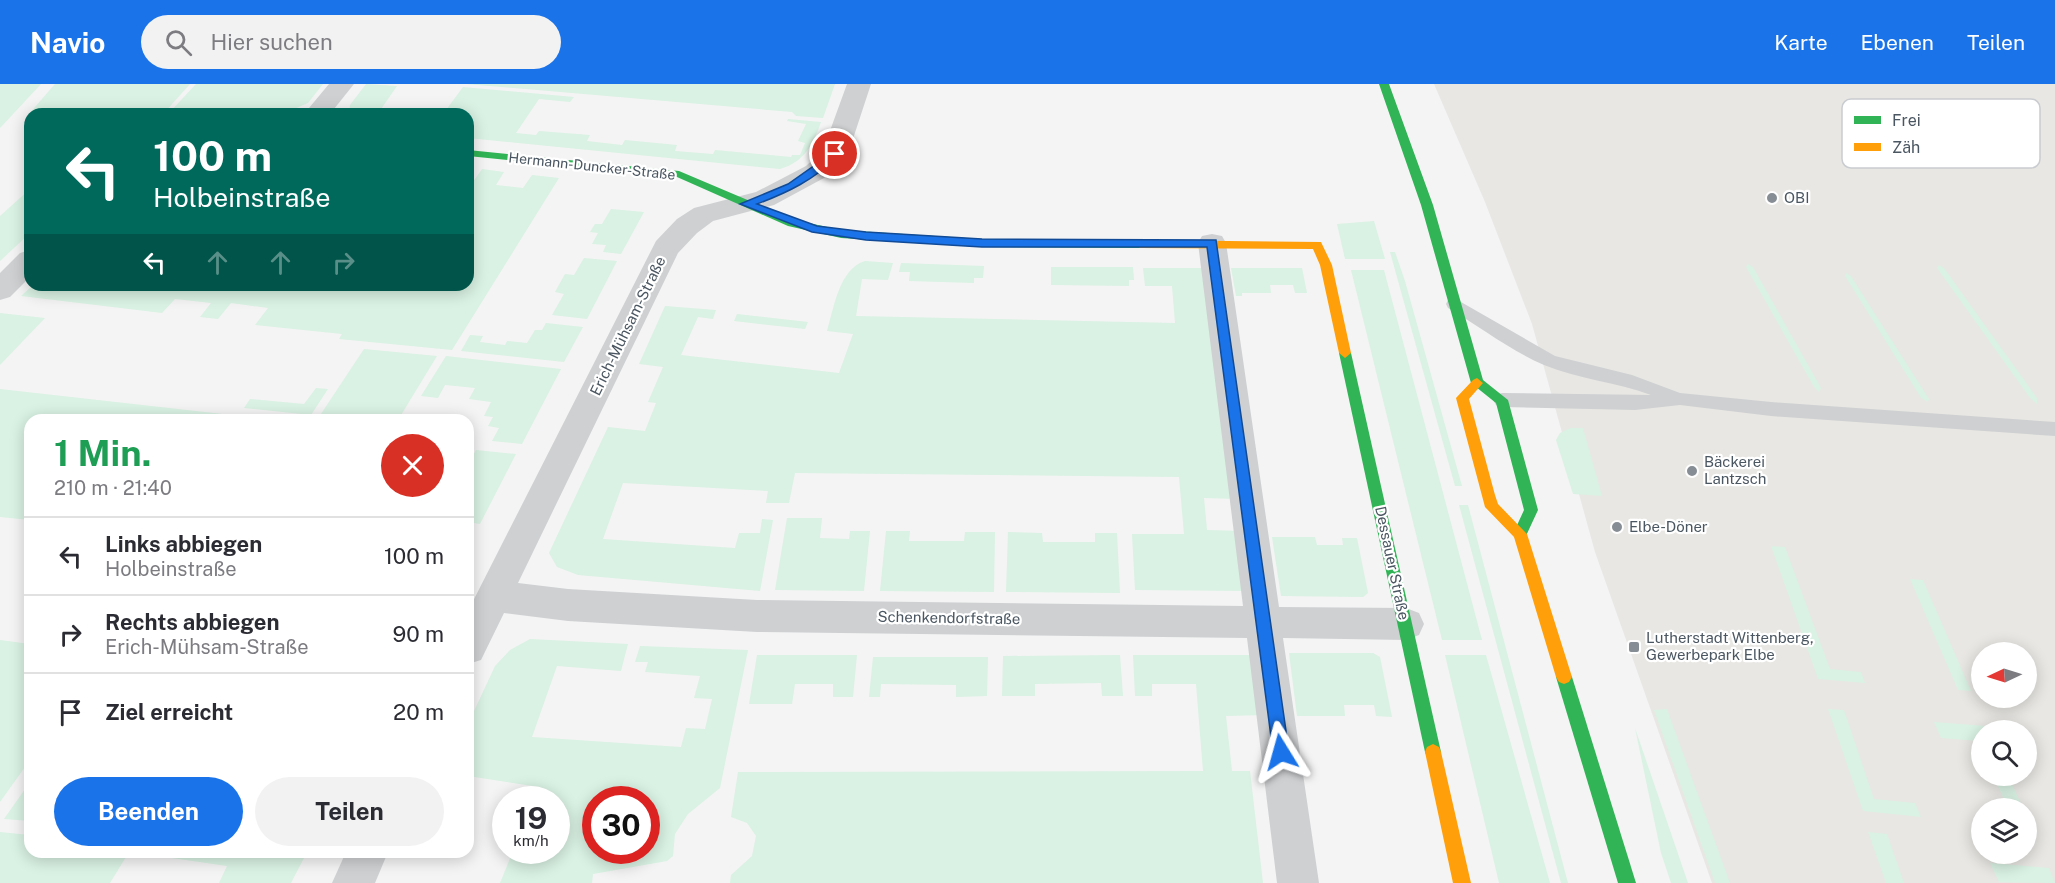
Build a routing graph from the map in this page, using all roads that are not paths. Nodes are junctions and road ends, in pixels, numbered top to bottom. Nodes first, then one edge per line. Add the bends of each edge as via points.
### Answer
1 (342, 84) edge
2 (860, 84) edge
3 (1384, 84) edge
4 (322, 108) edge
5 (474, 154) edge
6 (746, 204) junction
7 (1212, 243) junction
8 (1317, 245) joint
9 (24, 266) edge
10 (0, 290) edge
11 (1454, 304) junction
12 (1477, 383) junction
13 (1680, 399) junction
14 (1502, 400) junction
15 (2055, 429) edge
16 (1520, 534) junction
17 (494, 596) junction
18 (1264, 623) junction
19 (1406, 624) junction
20 (474, 636) edge
21 (365, 858) edge
22 (353, 883) edge
23 (1298, 883) edge
24 (1462, 883) edge
25 (1627, 883) edge

1 - 4 street
2 - 6 street, Erich-Mühsam-Straße via 835,154 792,187
3 - 11 street via 1412,159
5 - 6 street, Hermann-Duncker-Straße via 679,174
6 - 7 street, Hermann-Duncker-Straße via 816,230 866,236 982,243
6 - 17 street, Erich-Mühsam-Straße via 704,214 666,248
7 - 8 street, Hermann-Duncker-Straße
7 - 18 street
8 - 19 street, Dessauer Straße via 1326,265
9 - 10 street
11 - 12 street
11 - 13 lane via 1549,360 1632,381
12 - 14 street
12 - 16 street via 1462,398 1488,495 1492,507
13 - 14 lane via 1635,403
13 - 15 lane
14 - 16 street via 1531,510
16 - 25 street
17 - 18 street, Schenkendorfstraße via 568,605 757,616
17 - 20 street, Erich-Mühsam-Straße
18 - 19 street, Schenkendorfstraße
18 - 23 street
19 - 24 street, Dessauer Straße
21 - 22 street

